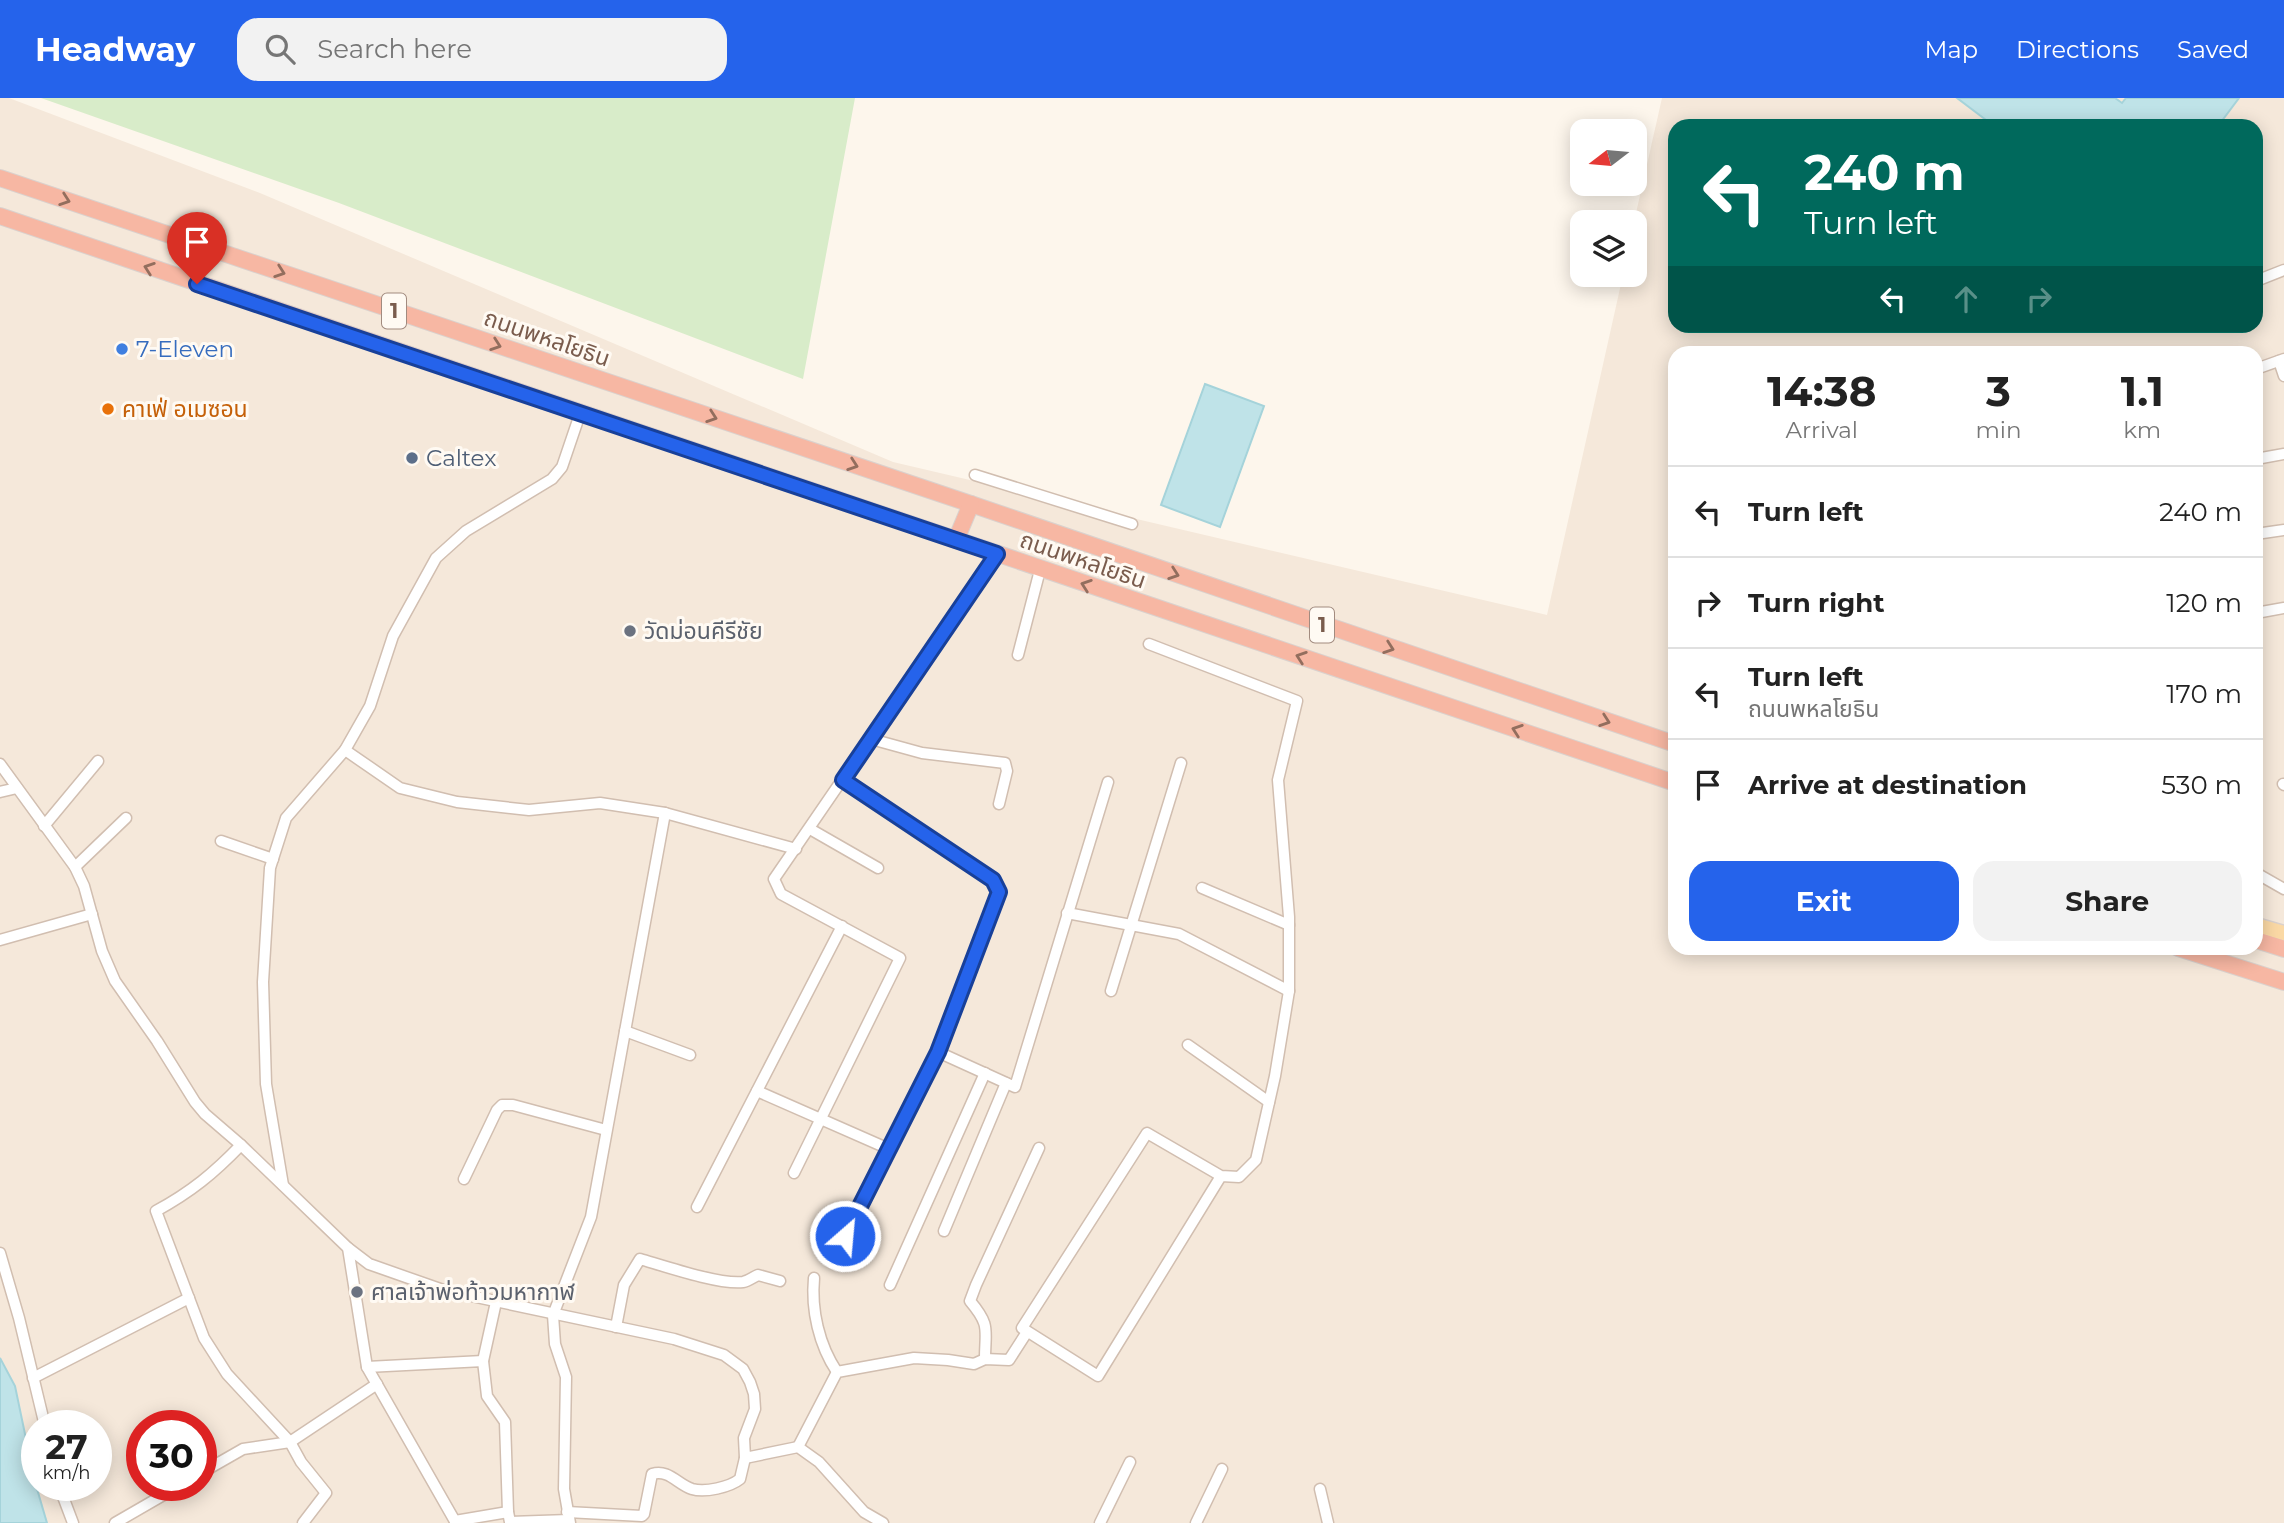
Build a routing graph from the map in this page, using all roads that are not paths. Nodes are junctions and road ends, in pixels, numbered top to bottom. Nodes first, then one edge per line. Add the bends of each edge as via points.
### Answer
1 (0, 178) edge
2 (0, 216) edge
3 (2284, 270) edge
4 (2263, 278) edge
5 (2281, 360) edge
6 (2263, 366) edge
7 (2284, 376) edge
8 (580, 414) junction
9 (2284, 454) edge
10 (2263, 458) edge
11 (975, 474) dead end
12 (971, 504) junction
13 (1132, 524) dead end
14 (2284, 530) edge
15 (2263, 533) edge
16 (956, 540) junction
17 (997, 554) junction
18 (1040, 570) junction
19 (2284, 608) edge
20 (2263, 611) edge
21 (1149, 643) dead end
22 (1018, 654) dead end
23 (871, 739) junction
24 (1668, 742) edge
25 (345, 750) junction
26 (98, 761) dead end
27 (1181, 763) dead end
28 (0, 764) edge
29 (843, 780) junction
30 (1668, 781) edge
31 (1108, 782) dead end
32 (17, 788) junction
33 (0, 792) edge
34 (999, 804) dead end
35 (665, 813) junction
36 (125, 818) dead end
37 (44, 826) junction
38 (810, 829) junction
39 (221, 841) dead end
40 (796, 849) junction
41 (273, 859) junction
42 (75, 867) junction
43 (878, 867) dead end
44 (2263, 877) edge
45 (1202, 888) dead end
46 (2284, 889) edge
47 (1067, 913) junction
48 (92, 914) junction
49 (1132, 924) junction
50 (1289, 925) junction
51 (842, 926) junction
52 (2263, 927) edge
53 (2284, 933) edge
54 (0, 940) edge
55 (2263, 942) edge
56 (2284, 949) edge
57 (2200, 955) edge
58 (2284, 982) edge
59 (1111, 991) dead end
60 (1289, 991) junction
61 (625, 1031) junction
62 (1188, 1045) dead end
63 (938, 1052) junction
64 (690, 1055) dead end
65 (985, 1073) junction
66 (1006, 1083) junction
67 (757, 1091) junction
68 (1269, 1102) junction
69 (821, 1118) junction
70 (607, 1130) junction
71 (241, 1145) junction
72 (1039, 1148) dead end
73 (889, 1149) junction
74 (794, 1173) dead end
75 (1221, 1176) junction
76 (464, 1179) dead end
77 (283, 1185) junction
78 (697, 1207) dead end
79 (944, 1231) dead end
80 (348, 1248) junction
81 (0, 1253) edge
82 (834, 1257) dead end
83 (814, 1278) dead end
84 (780, 1281) dead end
85 (890, 1285) dead end
86 (189, 1298) junction
87 (496, 1302) junction
88 (553, 1315) junction
89 (617, 1327) junction
90 (1027, 1332) junction
91 (985, 1359) junction
92 (483, 1361) junction
93 (368, 1367) junction
94 (837, 1372) junction
95 (33, 1378) junction
96 (377, 1384) junction
97 (41, 1410) edge
98 (290, 1442) junction
99 (798, 1447) junction
100 (745, 1458) junction
101 (1130, 1462) dead end
102 (217, 1463) edge
103 (1222, 1469) dead end
104 (1320, 1489) dead end
105 (65, 1501) edge
106 (153, 1501) edge
107 (508, 1512) junction
108 (606, 1514) junction
109 (569, 1518) edge
110 (456, 1522) edge
111 (73, 1523) edge
112 (115, 1523) edge
113 (303, 1523) edge
114 (618, 1523) edge
115 (883, 1523) edge
116 (1100, 1523) edge
117 (1196, 1523) edge
118 (1328, 1523) edge

1 -> 12 highway, ถนนพหลโยธิน / 1
8 -> 2 highway, ถนนพหลโยธิน / 1
3 - 4 street
5 - 6 street
5 - 7 street
8 - 16 highway, ถนนพหลโยธิน / 1
8 - 25 street via 562,467 552,480 466,531 436,558 393,636 370,706
9 - 10 street
11 - 13 street
12 - 16 highway
12 -> 24 highway, ถนนพหลโยธิน / 1
14 - 15 street
16 - 17 highway, ถนนพหลโยธิน / 1
17 - 18 highway, ถนนพหลโยธิน / 1
17 - 23 street
18 - 22 street
30 -> 18 highway, ถนนพหลโยธิน / 1
19 - 20 street
21 - 50 street via 1297,701 1278,780
23 - 29 street
23 - 34 street via 922,753 1004,763 1007,771
25 - 35 street via 400,788 457,802 529,810 600,803
25 - 41 street via 286,818
26 - 37 street
27 - 49 street
28 - 32 street
29 - 38 street
29 - 63 street via 998,887
31 - 47 street
32 - 33 street
32 - 37 street
35 - 40 street
35 - 61 street
36 - 42 street
37 - 42 street
38 - 40 street
38 - 43 street
39 - 41 street
40 - 51 street via 774,880 781,894
41 - 77 street via 263,982 265,1059
42 - 48 street
44 - 46 street
45 - 50 street
47 - 49 street
47 - 66 street via 1015,1087
48 - 54 street
48 - 71 street via 121,991 195,1102
49 - 59 street
49 - 60 street via 1179,934
50 - 60 street
51 - 67 street
51 - 69 street via 900,958
52 - 53 main road
55 - 56 highway
57 - 58 highway
60 - 68 street
61 - 64 street
61 - 70 street
62 - 68 street
63 - 65 street
63 - 73 street
65 - 66 street
65 - 85 street
66 - 79 street
67 - 69 street
67 - 78 street
68 - 75 street via 1256,1160 1239,1177
69 - 73 street
69 - 74 street
70 - 76 street via 502,1105
70 - 88 street via 591,1217
71 - 77 street
71 - 86 street via 187,1195 156,1211
72 - 91 street via 970,1301 986,1324
73 - 82 street
75 - 90 street via 1098,1376
75 - 90 street via 1147,1133 1022,1328
77 - 80 street
80 - 87 street via 390,1273
80 - 93 street
81 - 95 street
83 - 94 street via 813,1302 824,1348
84 - 89 street via 758,1275 731,1281 640,1259 624,1285
86 - 95 street
86 - 98 street via 205,1338 227,1374
87 - 88 street
87 - 92 street
88 - 89 street
88 - 109 street via 555,1344 566,1377 564,1489
89 - 100 street via 724,1355 743,1370 755,1409 744,1438
90 - 91 street via 1009,1360
91 - 94 street via 974,1364 914,1359
92 - 93 street
92 - 107 street via 487,1396 505,1422
93 - 96 street
94 - 99 street
95 - 97 street
96 - 98 street
96 - 110 street
98 - 102 street via 243,1448
98 - 113 street via 327,1493
99 - 100 street
99 - 115 street via 819,1462 864,1512
100 - 108 street via 737,1482 703,1490 655,1473 650,1476 643,1515
101 - 116 street
103 - 117 street
104 - 118 street
105 - 111 street
106 - 112 street
107 - 109 street via 510,1522
107 - 110 street
108 - 109 street
108 - 114 street

